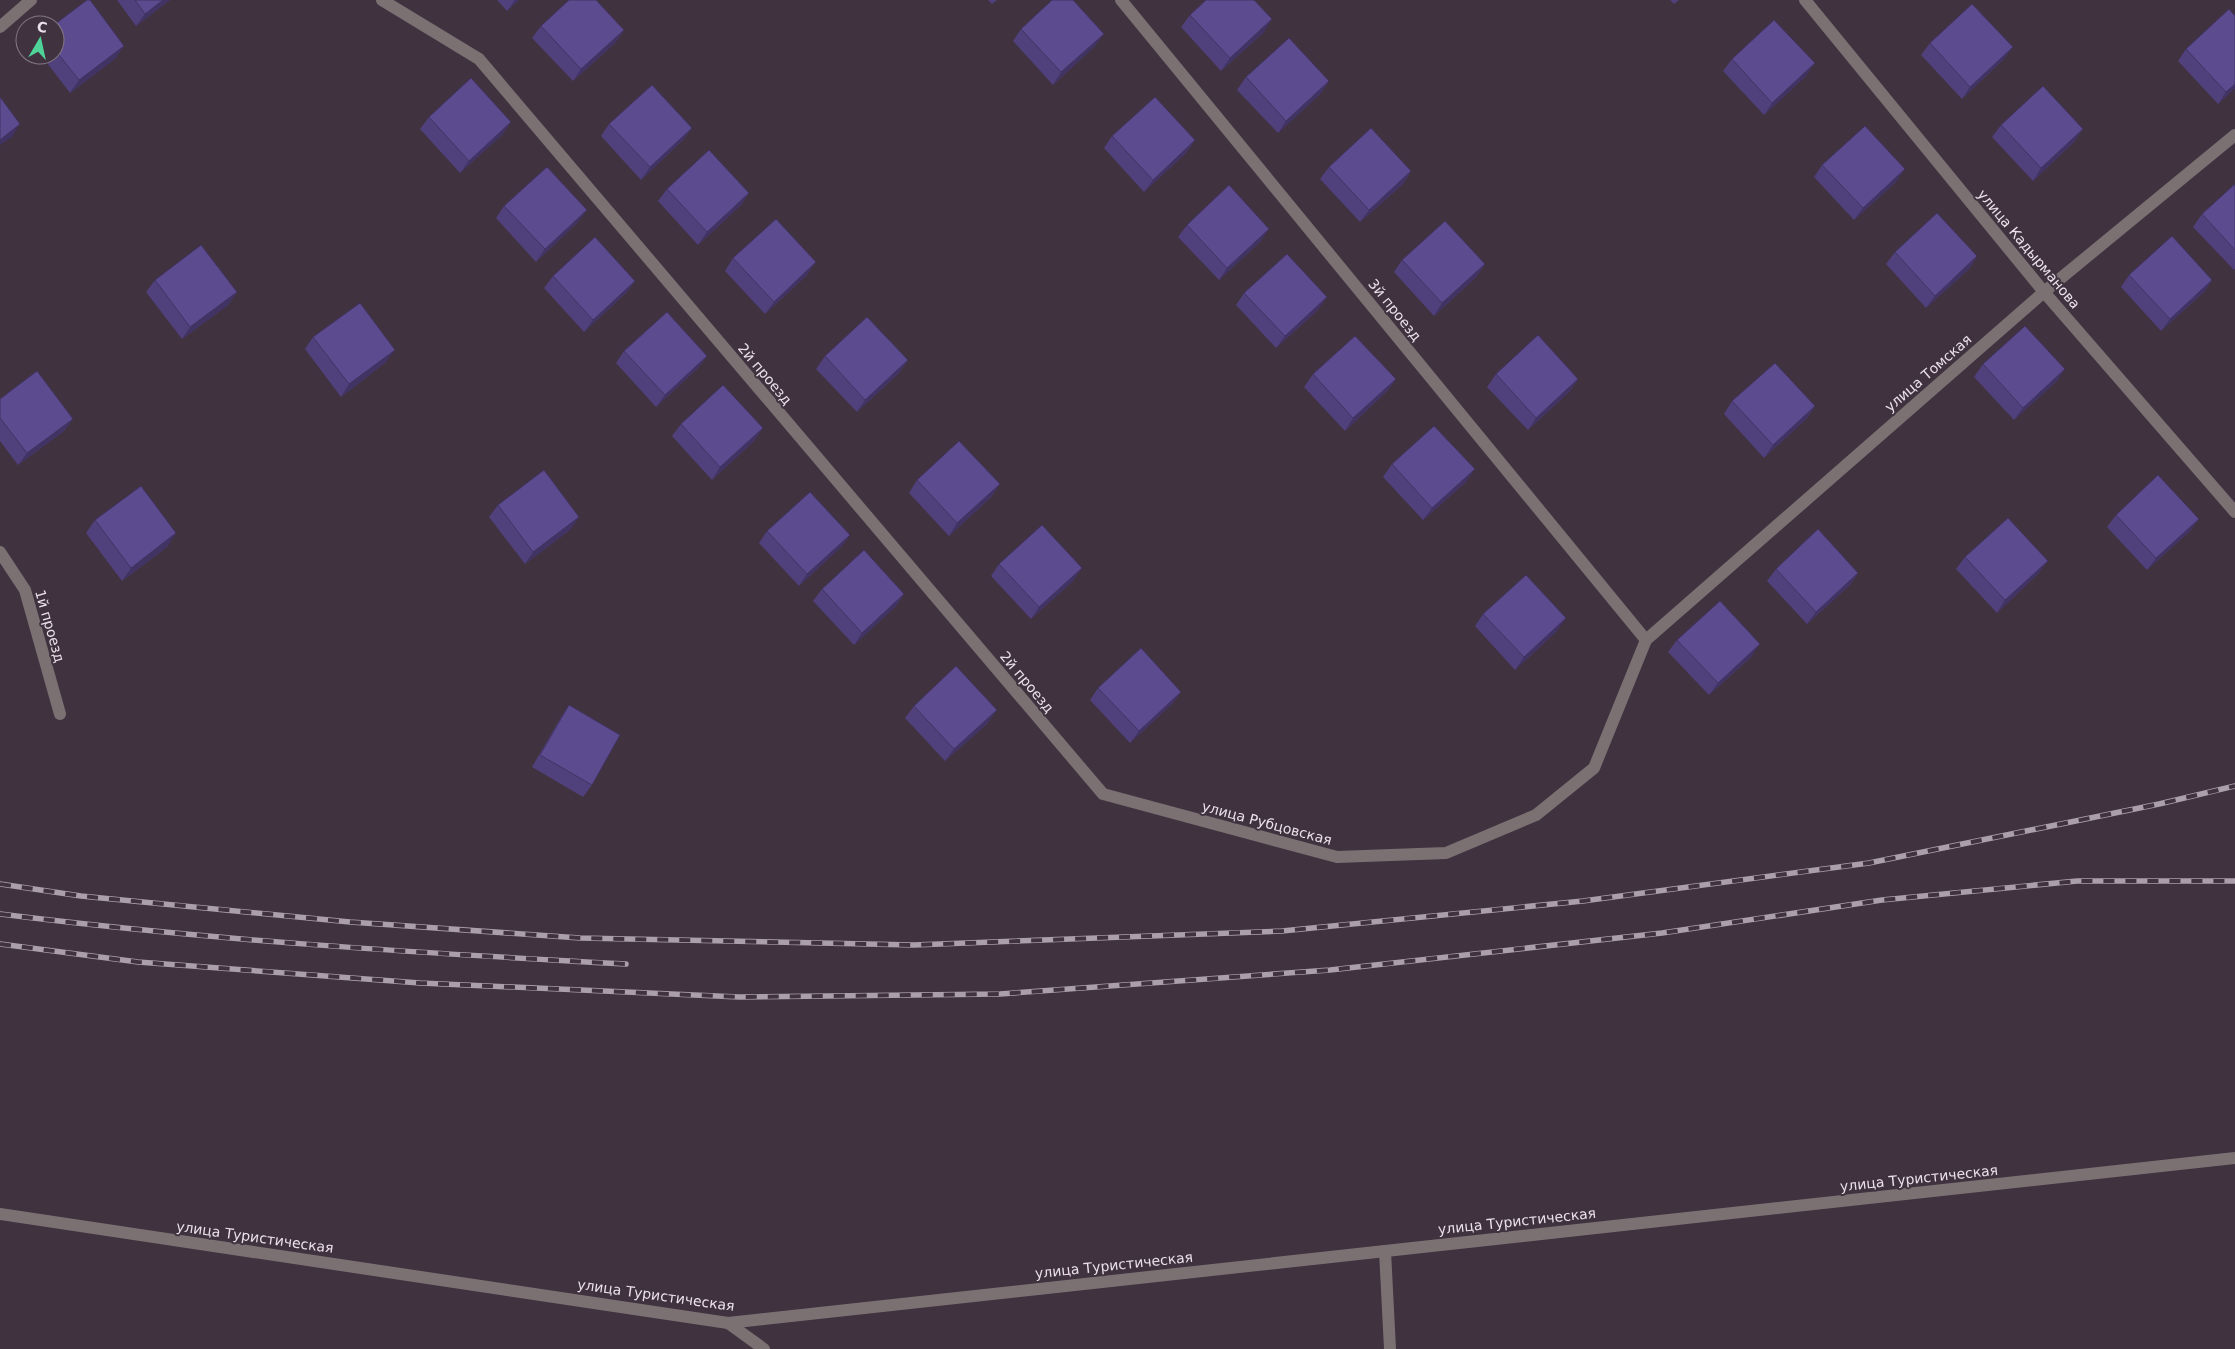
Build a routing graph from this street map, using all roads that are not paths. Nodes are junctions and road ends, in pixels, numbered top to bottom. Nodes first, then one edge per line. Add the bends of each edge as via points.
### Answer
1 (31, 0) edge
2 (382, 0) edge
3 (1122, 0) edge
4 (1805, 0) edge
5 (0, 27) edge
6 (2235, 135) edge
7 (2044, 292) junction
8 (2235, 512) edge
9 (0, 552) edge
10 (1646, 640) junction
11 (60, 714) dead end
12 (1103, 794) joint
13 (2235, 1158) edge
14 (0, 1214) edge
15 (1385, 1251) junction
16 (728, 1323) junction
17 (764, 1349) edge
18 (1390, 1349) edge

1 - 5 street
2 - 12 street, 2й проезд via 479,59
3 - 10 street, 3й проезд
4 - 7 street, улица Кадырманова
6 - 7 street, улица Томская
7 - 8 street, улица Кадырманова
7 - 10 street, улица Томская
9 - 11 street, 1й проезд via 25,590
10 - 12 street, улица Рубцовская via 1594,768 1536,815 1446,853 1337,857
13 - 15 street, улица Туристическая
14 - 16 street, улица Туристическая
15 - 16 street, улица Туристическая
15 - 18 street
16 - 17 street

